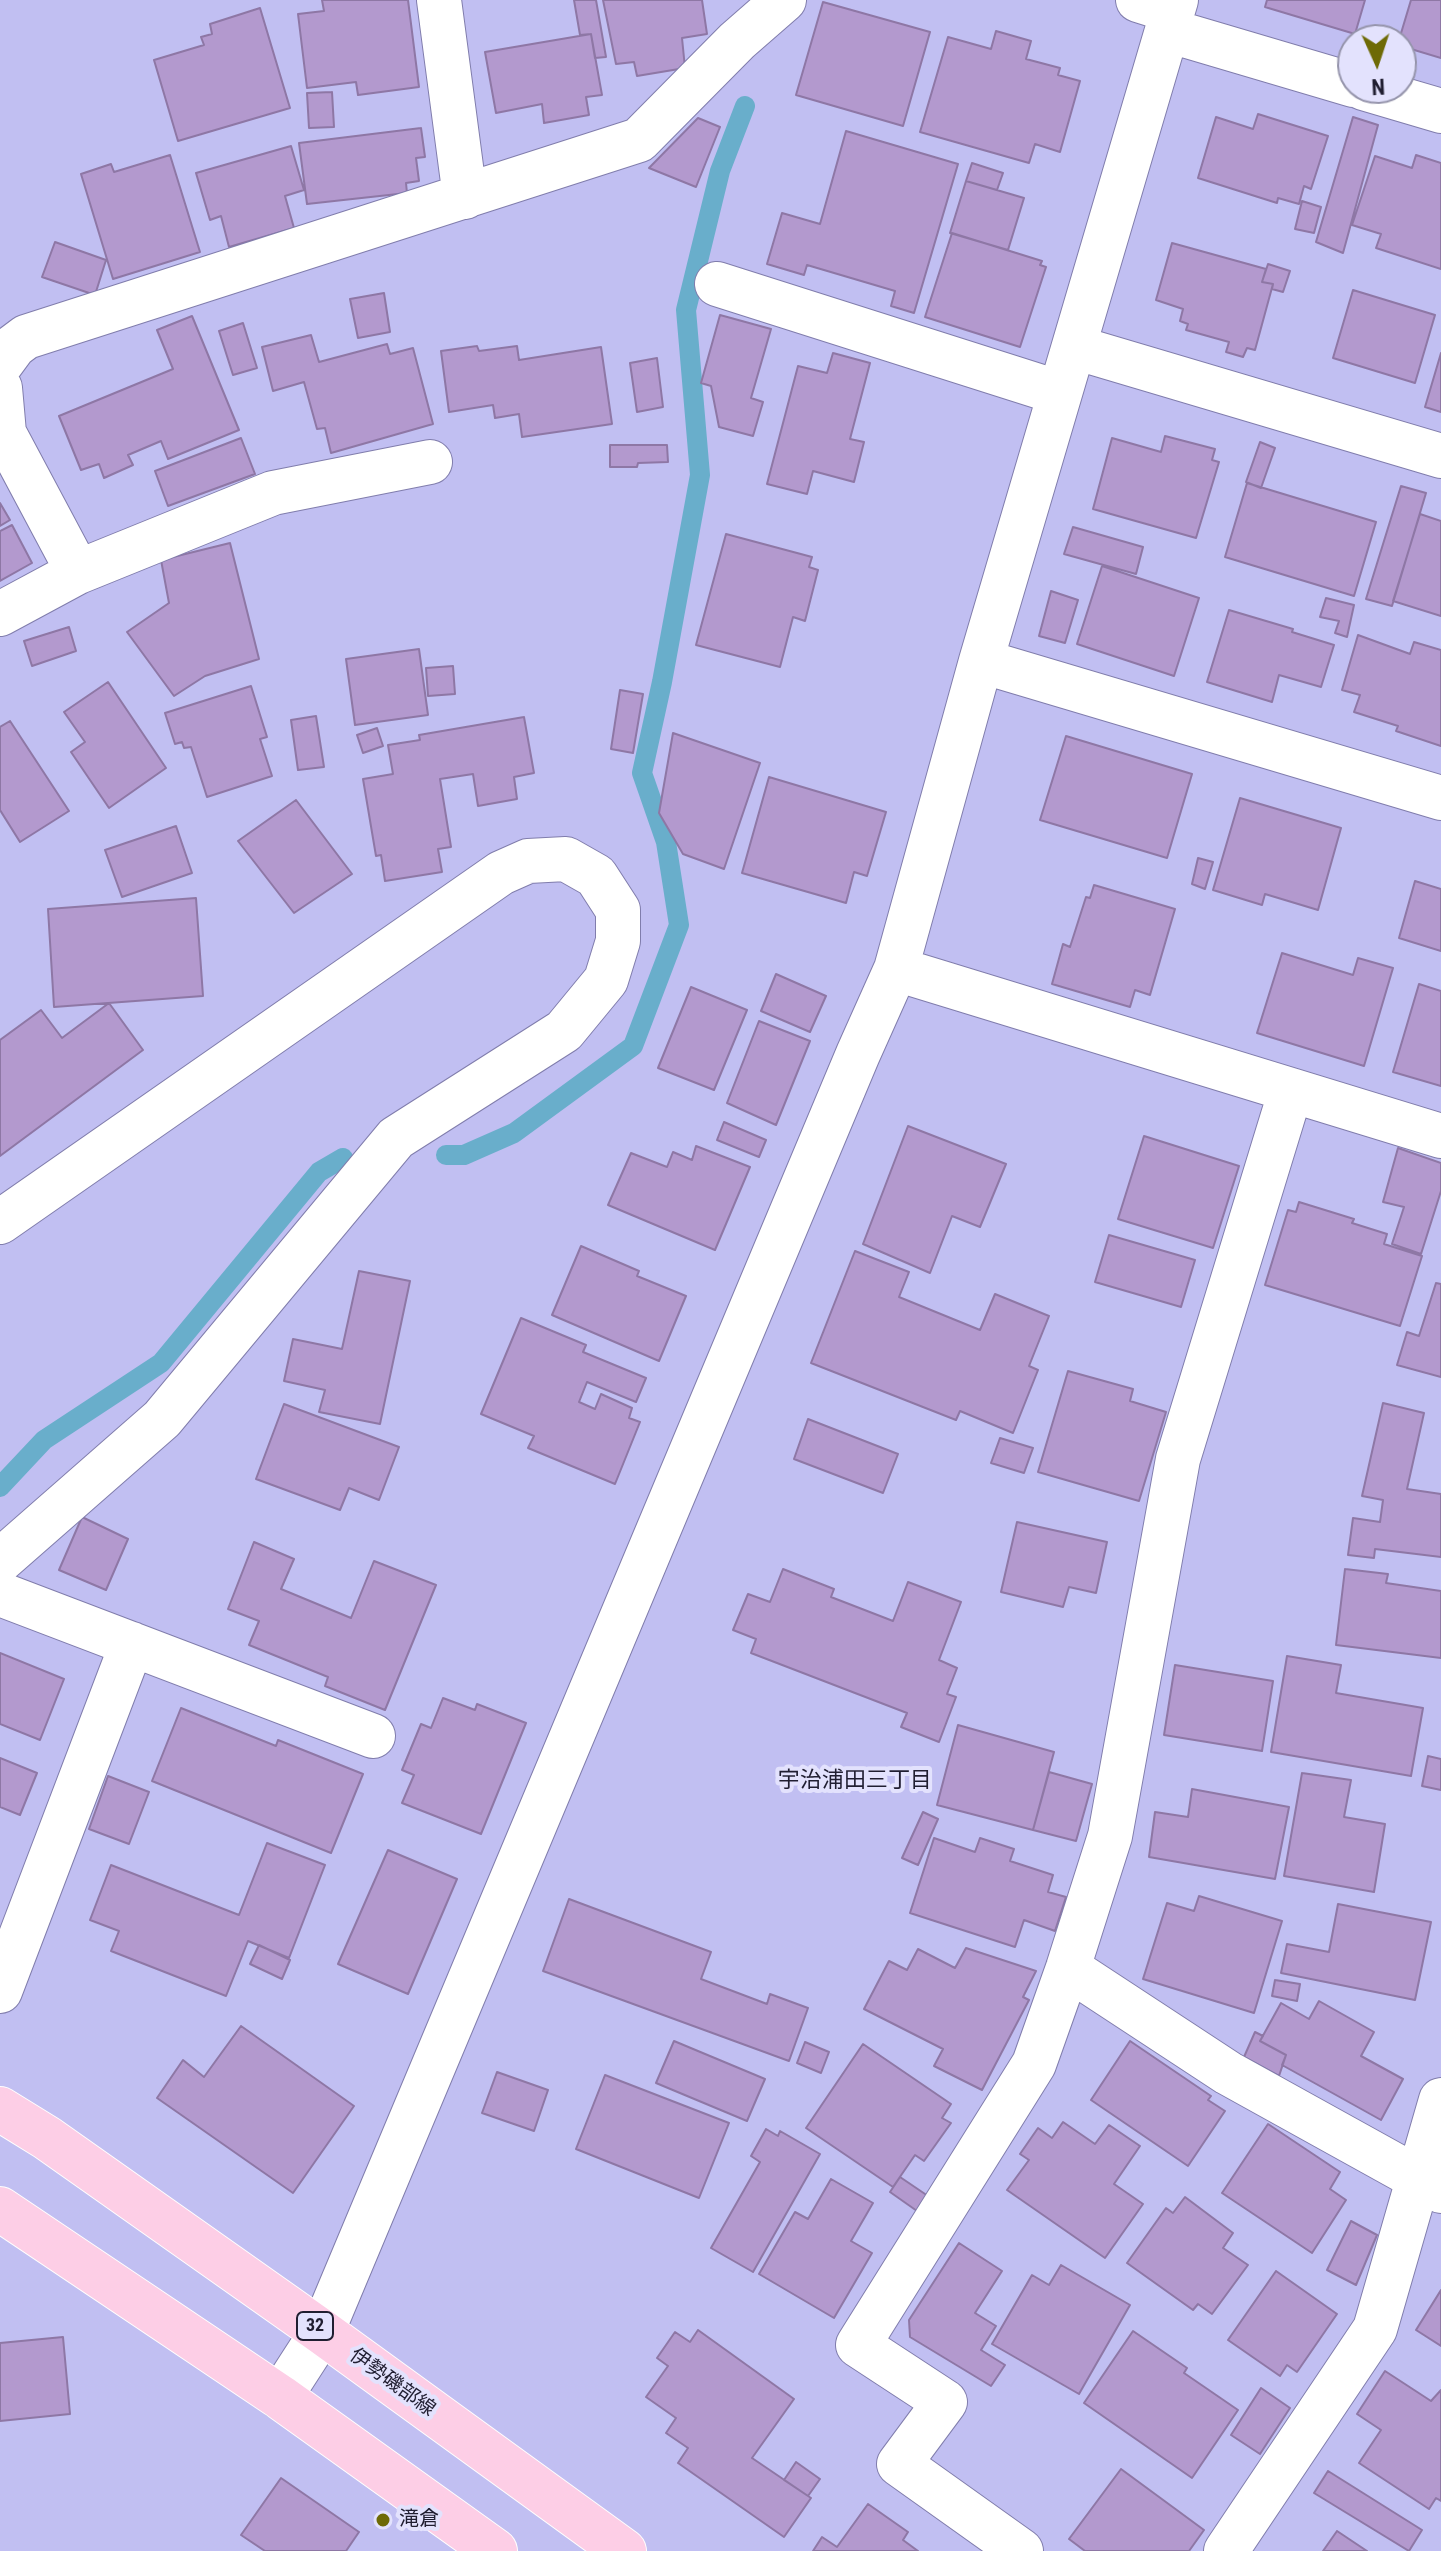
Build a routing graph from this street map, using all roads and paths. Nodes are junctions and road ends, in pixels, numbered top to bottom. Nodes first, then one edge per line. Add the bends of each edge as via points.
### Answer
1 (439, 0) edge
2 (784, 0) edge
3 (1163, 10) edge
4 (1337, 79) edge
5 (1417, 104) edge
6 (1441, 111) edge
7 (465, 197) junction
8 (717, 284) dead end
9 (1074, 347) junction
10 (0, 365) edge
11 (0, 388) edge
12 (1060, 393) junction
13 (2, 433) edge
14 (1441, 456) edge
15 (430, 462) dead end
16 (78, 572) junction
17 (0, 614) edge
18 (981, 661) junction
19 (1441, 798) edge
20 (896, 969) junction
21 (1291, 1090) junction
22 (1441, 1136) edge
23 (0, 1222) edge
24 (0, 1561) edge
25 (0, 1594) edge
26 (132, 1644) junction
27 (373, 1736) dead end
28 (1068, 1968) junction
29 (0, 1991) edge
30 (1441, 2100) edge
31 (0, 2109) edge
32 (1430, 2185) edge
33 (0, 2209) edge
34 (322, 2332) junction
35 (280, 2397) junction
36 (495, 2551) edge
37 (624, 2551) edge
38 (1021, 2551) edge
39 (1226, 2551) edge

1 - 7 street
2 - 7 street via 639,140
3 - 4 street
3 - 9 street
5 - 6 street
7 - 10 street via 26,337
8 - 12 street
9 - 12 street
9 - 14 street
11 - 13 street
12 - 18 street
13 - 16 street
15 - 16 street via 273,493
16 - 17 street
18 - 19 street
18 - 20 street
20 - 21 street
20 - 34 street
21 - 22 street
21 - 28 street via 1178,1459 1110,1836
23 - 24 street via 501,873 528,861 566,859 596,876 618,910 618,941 606,980 564,1031 396,1138 162,1419
25 - 26 street
26 - 27 street
26 - 29 street
28 - 32 street via 1228,2073
28 - 38 street via 1034,2064 858,2345 945,2402 899,2464
30 - 32 street
31 - 34 main road, 伊勢磯部線 / 32
32 - 39 street via 1375,2329
33 - 35 main road
34 - 35 street
34 - 37 main road, 伊勢磯部線 / 32
35 - 36 main road

